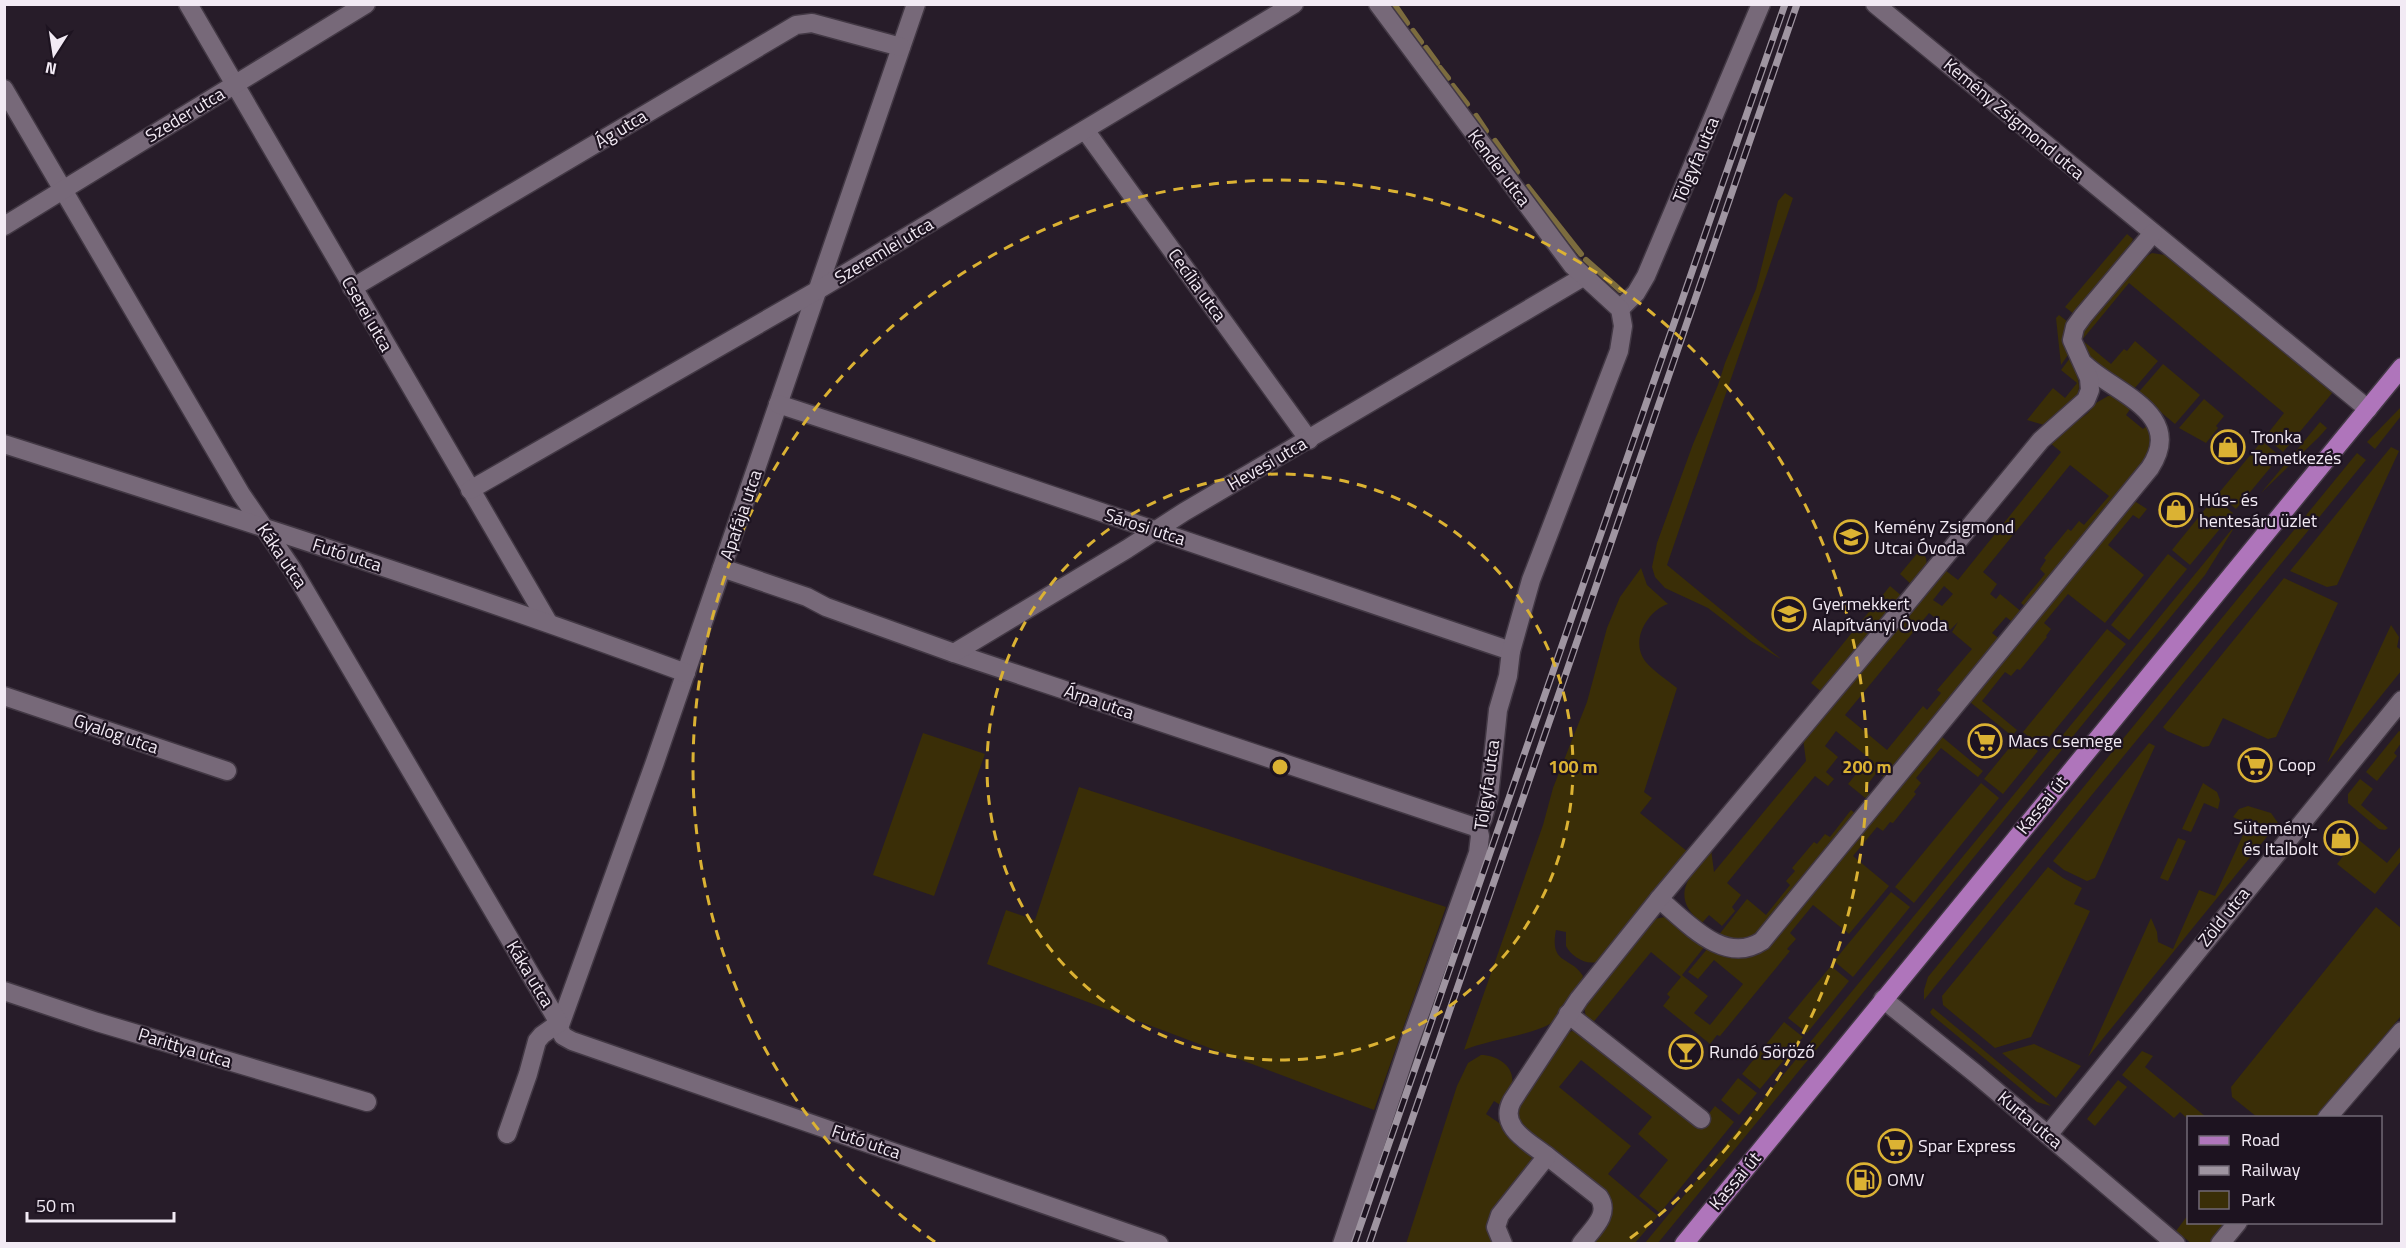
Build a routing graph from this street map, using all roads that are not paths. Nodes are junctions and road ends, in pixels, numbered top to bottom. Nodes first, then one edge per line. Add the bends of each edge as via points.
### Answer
1 (188, 4) edge
2 (366, 4) edge
3 (916, 4) edge
4 (1294, 4) edge
5 (1378, 4) edge
6 (1761, 4) edge
7 (1875, 4) edge
8 (901, 47) junction
9 (235, 85) junction
10 (4, 89) edge
11 (1085, 130) junction
12 (64, 189) junction
13 (4, 226) edge
14 (2153, 233) junction
15 (1583, 277) junction
16 (352, 288) junction
17 (818, 290) junction
18 (1622, 318) junction
19 (2082, 362) junction
20 (2402, 367) edge
21 (778, 404) junction
22 (2368, 409) junction
23 (1309, 440) junction
24 (4, 444) edge
25 (470, 490) junction
26 (264, 528) junction
27 (1156, 531) junction
28 (722, 568) junction
29 (548, 622) junction
30 (1510, 651) junction
31 (954, 653) junction
32 (686, 673) junction
33 (4, 696) edge
34 (2402, 700) edge
35 (227, 771) dead end
36 (1478, 828) junction
37 (1659, 899) junction
38 (4, 991) edge
39 (1883, 999) junction
40 (1568, 1014) junction
41 (560, 1023) junction
42 (2402, 1031) edge
43 (367, 1102) dead end
44 (2329, 1116) edge
45 (1701, 1119) dead end
46 (507, 1134) dead end
47 (2048, 1135) junction
48 (1547, 1156) junction
49 (2236, 1224) edge
50 (1159, 1244) edge
51 (1342, 1244) edge
52 (1503, 1244) edge
53 (1581, 1244) edge
54 (1684, 1244) edge
55 (2176, 1244) edge
56 (2220, 1244) edge

1 - 9 street, Cserei utca
2 - 9 street, Szeder utca
3 - 8 street, Apafája utca
4 - 11 street, Szeremlei utca
5 - 15 street, Kender utca
6 - 18 street, Tölgyfa utca via 1646,276
7 - 14 street, Kemény Zsigmond utca
8 - 16 street, Ág utca via 816,24 796,25
8 - 17 street, Apafája utca
9 - 12 street, Szeder utca
9 - 16 street, Cserei utca
10 - 12 street, Káka utca
11 - 17 street, Szeremlei utca
11 - 23 street, Cecília utca
12 - 13 street, Szeder utca
12 - 26 street, Káka utca
14 - 19 street via 2075,327 2073,343
14 - 22 street, Kemény Zsigmond utca
15 - 18 street, Kender utca
15 - 23 street, Hevesi utca
16 - 25 street, Cserei utca
17 - 21 street, Apafája utca
17 - 25 street, Szeremlei utca
18 - 30 street, Tölgyfa utca via 1619,351 1531,580
19 - 37 street via 2090,386 2083,404 2041,440
19 - 37 street via 2138,401 2154,421 2160,446 2150,468 1762,941 1740,950 1722,947
20 - 22 main road, Kassai út
21 - 27 street, Sárosi utca
21 - 28 street, Apafája utca
22 - 39 main road, Kassai út
23 - 27 street, Hevesi utca
24 - 26 street, Futó utca
25 - 29 street, Cserei utca
26 - 29 street, Futó utca
26 - 41 street, Káka utca via 299,580
27 - 30 street, Sárosi utca
27 - 31 street, Hevesi utca
28 - 31 street, Árpa utca
28 - 32 street, Apafája utca
29 - 32 street, Futó utca
30 - 36 street, Tölgyfa utca via 1495,726 1489,796
31 - 36 street, Árpa utca
32 - 41 street, Apafája utca
33 - 35 street, Gyalog utca
34 - 47 street, Zöld utca
36 - 51 street, Tölgyfa utca via 1478,853
37 - 40 street
38 - 43 street, Parittya utca
39 - 47 street, Kurta utca
39 - 54 main road, Kassai út
40 - 45 street
40 - 48 street via 1508,1110 1513,1128
41 - 46 street via 537,1041
41 - 50 street, Futó utca via 563,1036 572,1041
42 - 44 street
47 - 55 street, Kurta utca
48 - 52 street via 1500,1215 1496,1227
48 - 53 street via 1603,1203 1602,1217
49 - 56 street

